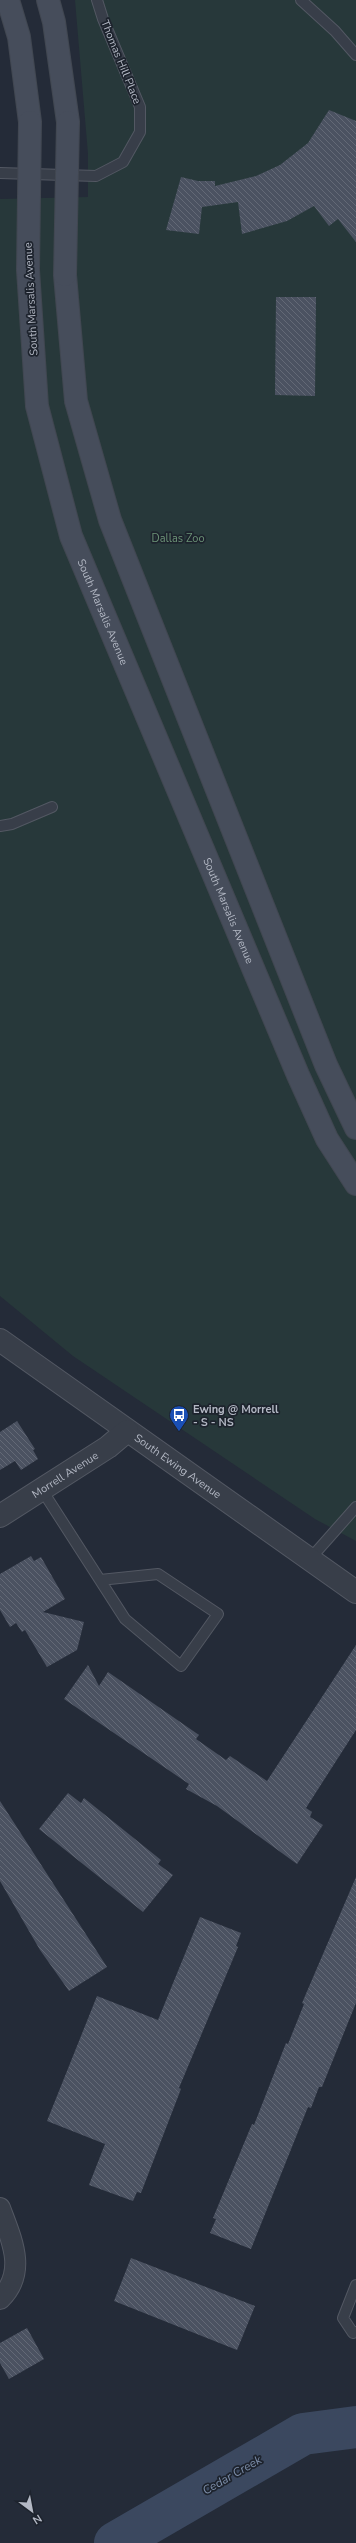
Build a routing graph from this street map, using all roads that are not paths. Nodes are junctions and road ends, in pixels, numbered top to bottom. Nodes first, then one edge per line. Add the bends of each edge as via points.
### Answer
1 (8, 0) edge
2 (48, 0) edge
3 (97, 0) edge
4 (301, 0) edge
5 (356, 54) edge
6 (0, 173) edge
7 (52, 807) dead end
8 (0, 826) edge
9 (356, 1128) edge
10 (356, 1184) edge
11 (0, 1340) edge
12 (127, 1431) junction
13 (42, 1490) junction
14 (356, 1507) edge
15 (0, 1516) edge
16 (310, 1559) junction
17 (100, 1580) junction
18 (356, 1592) edge
19 (0, 2208) edge
20 (356, 2286) edge
21 (4, 2296) edge
22 (356, 2332) edge

1 - 10 main road, South Marsalis Avenue, bridge via 19,37 30,122 28,270 37,406 71,536 326,1139
2 - 9 main road, bridge via 54,22 68,122 65,274 76,401 110,520 326,1065
3 - 6 lane, Thomas Hill Place via 140,107 140,132 130,150 123,162 96,176
4 - 5 lane
7 - 8 lane via 12,824
11 - 12 street, South Ewing Avenue
12 - 13 street, Morrell Avenue via 108,1447
12 - 16 street, South Ewing Avenue
13 - 15 street, Morrell Avenue
13 - 17 lane
14 - 16 lane
16 - 18 street, South Ewing Avenue
17 - 17 lane via 125,1619 181,1666 218,1614 158,1574
19 - 21 street via 16,2252 13,2278
20 - 22 lane via 343,2318 353,2333

